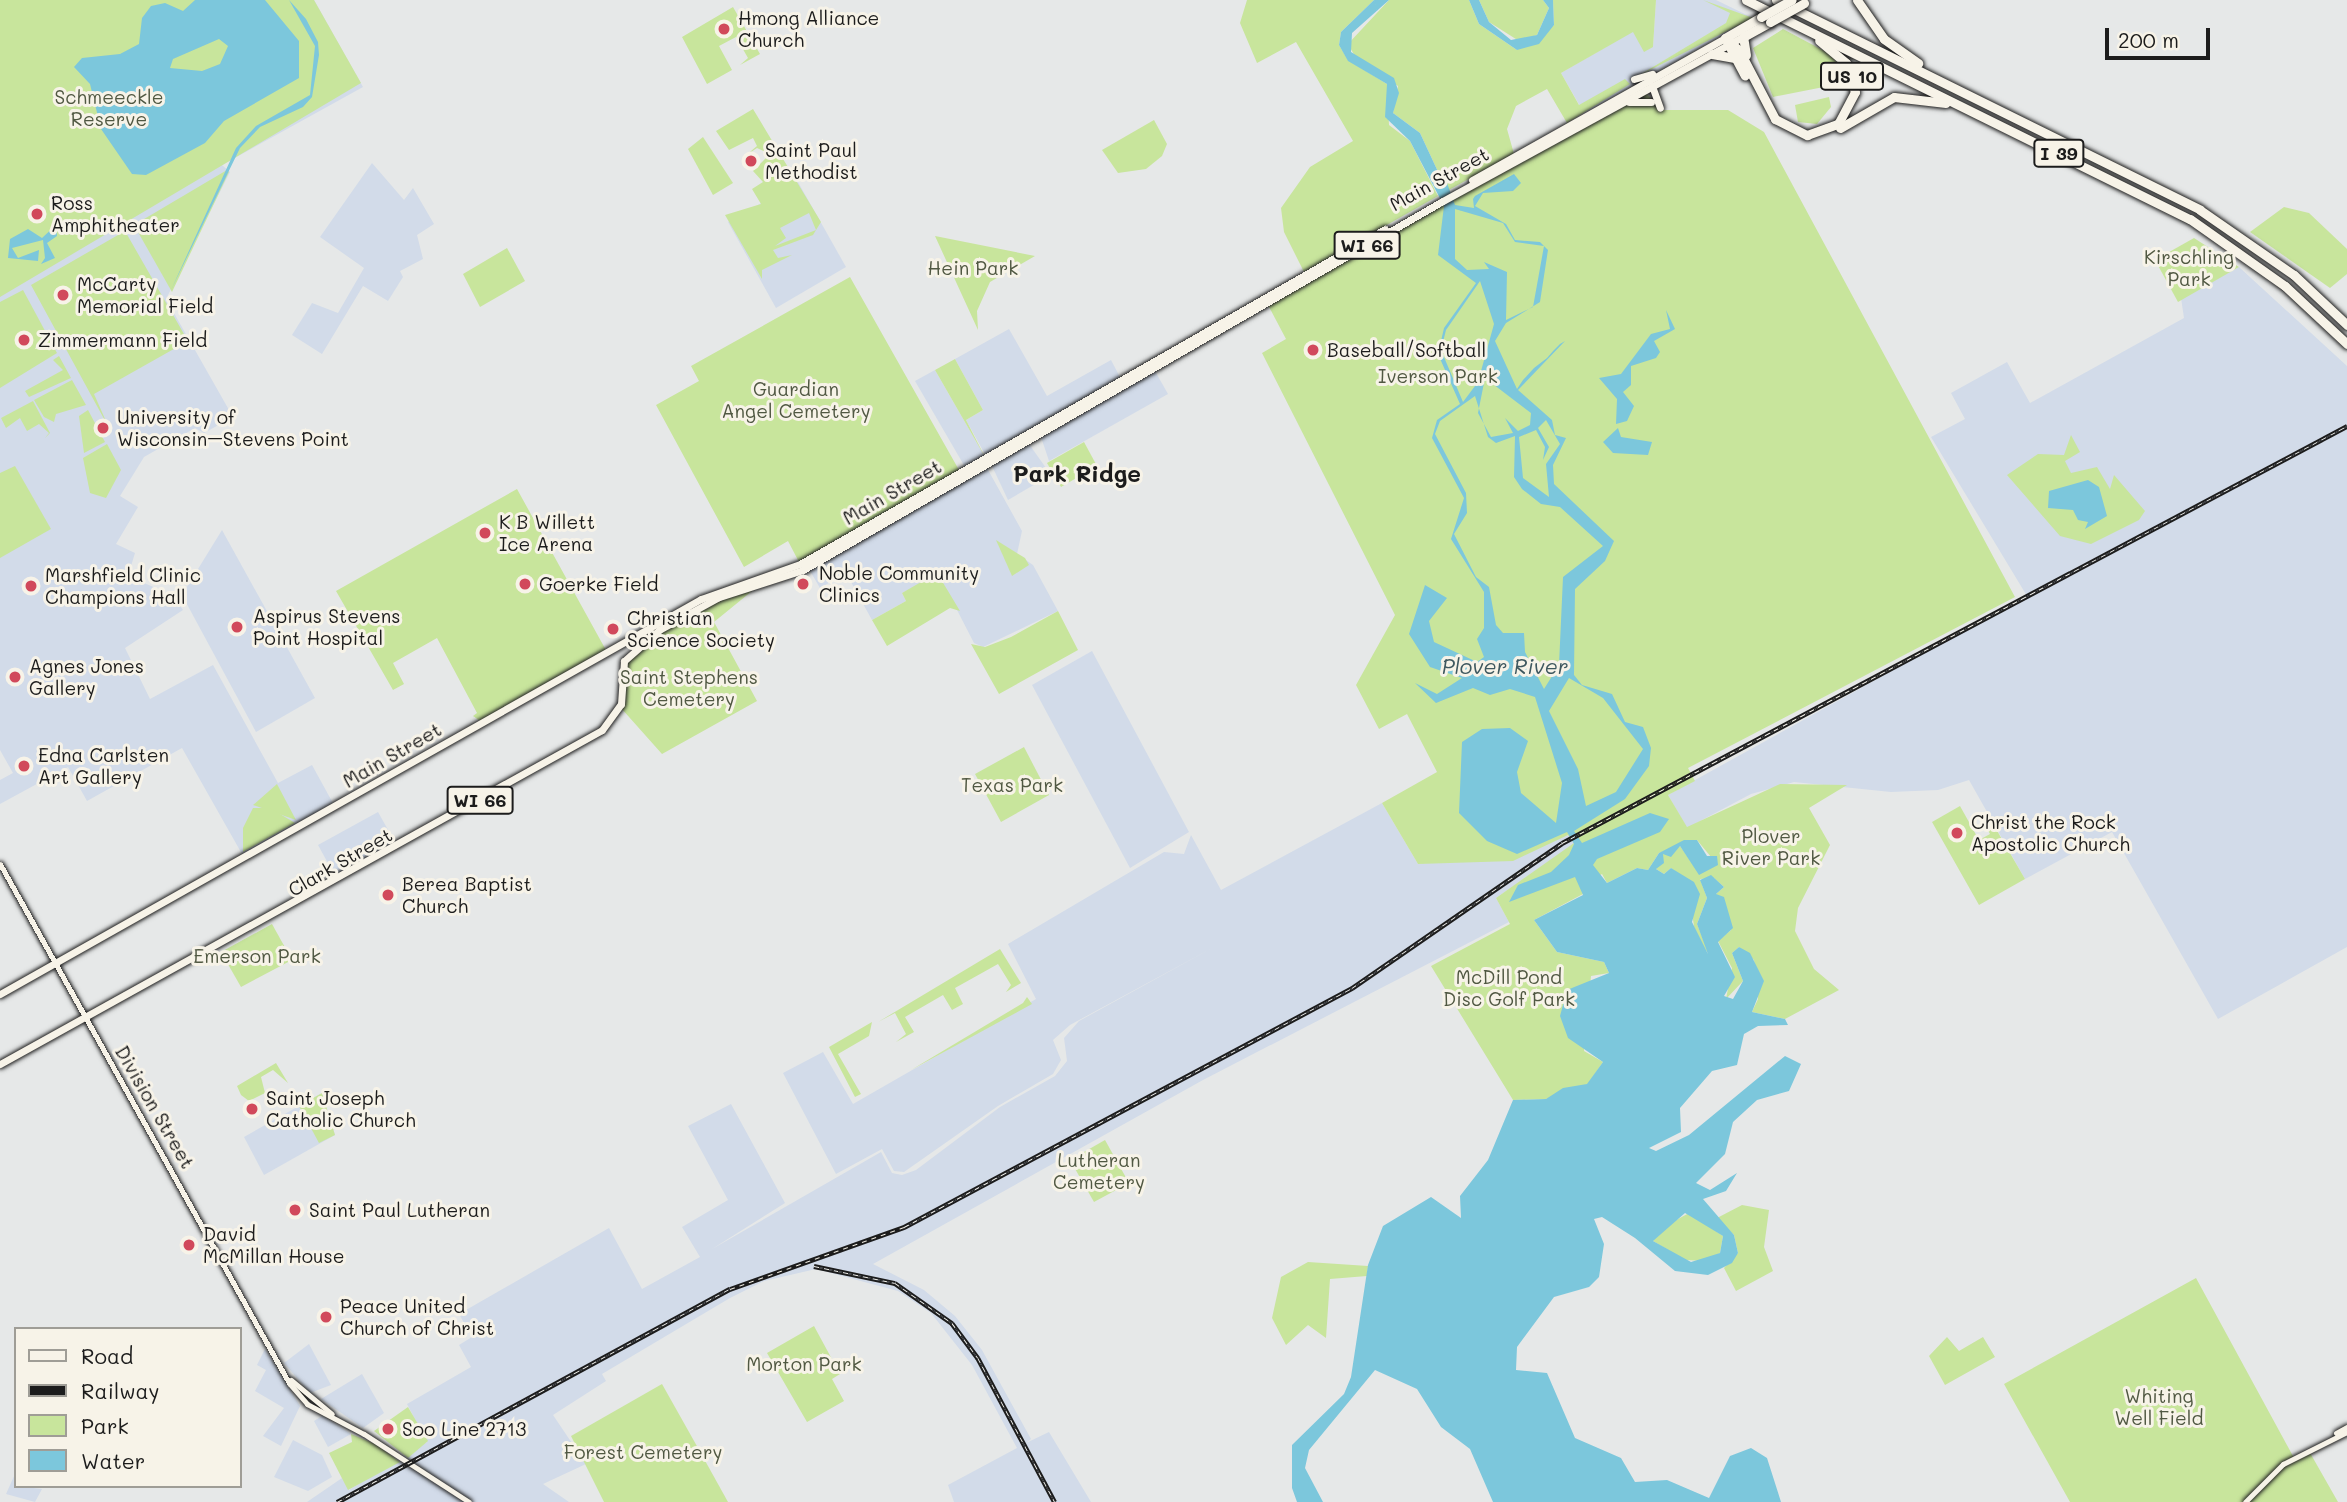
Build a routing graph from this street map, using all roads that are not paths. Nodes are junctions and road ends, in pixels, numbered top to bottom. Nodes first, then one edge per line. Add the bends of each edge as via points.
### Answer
1 (1738, 0) edge
2 (1746, 0) edge
3 (1776, 0) edge
4 (1792, 0) edge
5 (1857, 0) edge
6 (1807, 2) edge
7 (1766, 20) junction
8 (1743, 37) junction
9 (1728, 42) junction
10 (1709, 51) junction
11 (1735, 58) junction
12 (1639, 85) junction
13 (1652, 86) junction
14 (1983, 101) junction
15 (1651, 102) dead end
16 (1766, 105) junction
17 (1660, 108) dead end
18 (1606, 112) junction
19 (1986, 118) junction
20 (1450, 194) junction
21 (1440, 200) junction
22 (2347, 325) edge
23 (2347, 344) edge
24 (641, 641) joint
25 (0, 864) edge
26 (56, 963) junction
27 (0, 995) edge
28 (86, 1018) junction
29 (0, 1064) edge
30 (2347, 1429) edge
31 (469, 1502) edge
32 (2245, 1502) edge

1 - 16 highway, US 10 via 1817,38 1842,58 1854,81 1850,110 1819,134 1786,128
2 - 19 highway, I 39
3 - 14 highway, I 39
4 - 7 highway, Main Street, bridge
5 - 14 highway via 1894,48
6 - 7 highway, Main Street, bridge
7 - 8 highway, Main Street
7 - 9 highway, Main Street
8 - 9 main road, Main Street / WI 66
8 - 16 highway, US 10
9 - 10 main road, Main Street / WI 66
9 - 11 highway
9 - 16 highway
10 - 11 highway
10 - 12 main road
10 - 12 main road, Main Street / WI 66
10 - 13 main road, Main Street / WI 66
11 - 19 highway via 1772,124 1792,136 1825,136 1875,104 1905,96
12 - 13 main road, Main Street / WI 66
12 - 18 main road, Main Street / WI 66
12 - 20 main road, Main Street / WI 66
13 - 17 main road
14 - 22 highway, I 39 via 2200,210 2294,275
15 - 18 main road via 1635,100
18 - 20 main road, Main Street / WI 66
19 - 23 highway, I 39 via 2208,231 2285,286
20 - 21 main road, Main Street / WI 66
21 - 24 main road, Main Street / WI 66 via 803,570 712,600
21 - 26 main road, Main Street / WI 66 via 800,564 701,599
24 - 28 main road, Clark Street / WI 66 via 623,666 618,711 602,730
25 - 26 main road, Division Street
26 - 27 main road, Main Street / WI 66
26 - 28 main road, Division Street
28 - 29 main road, Clark Street / WI 66
28 - 31 main road, Division Street via 280,1367 304,1395
30 - 32 main road via 2275,1470

